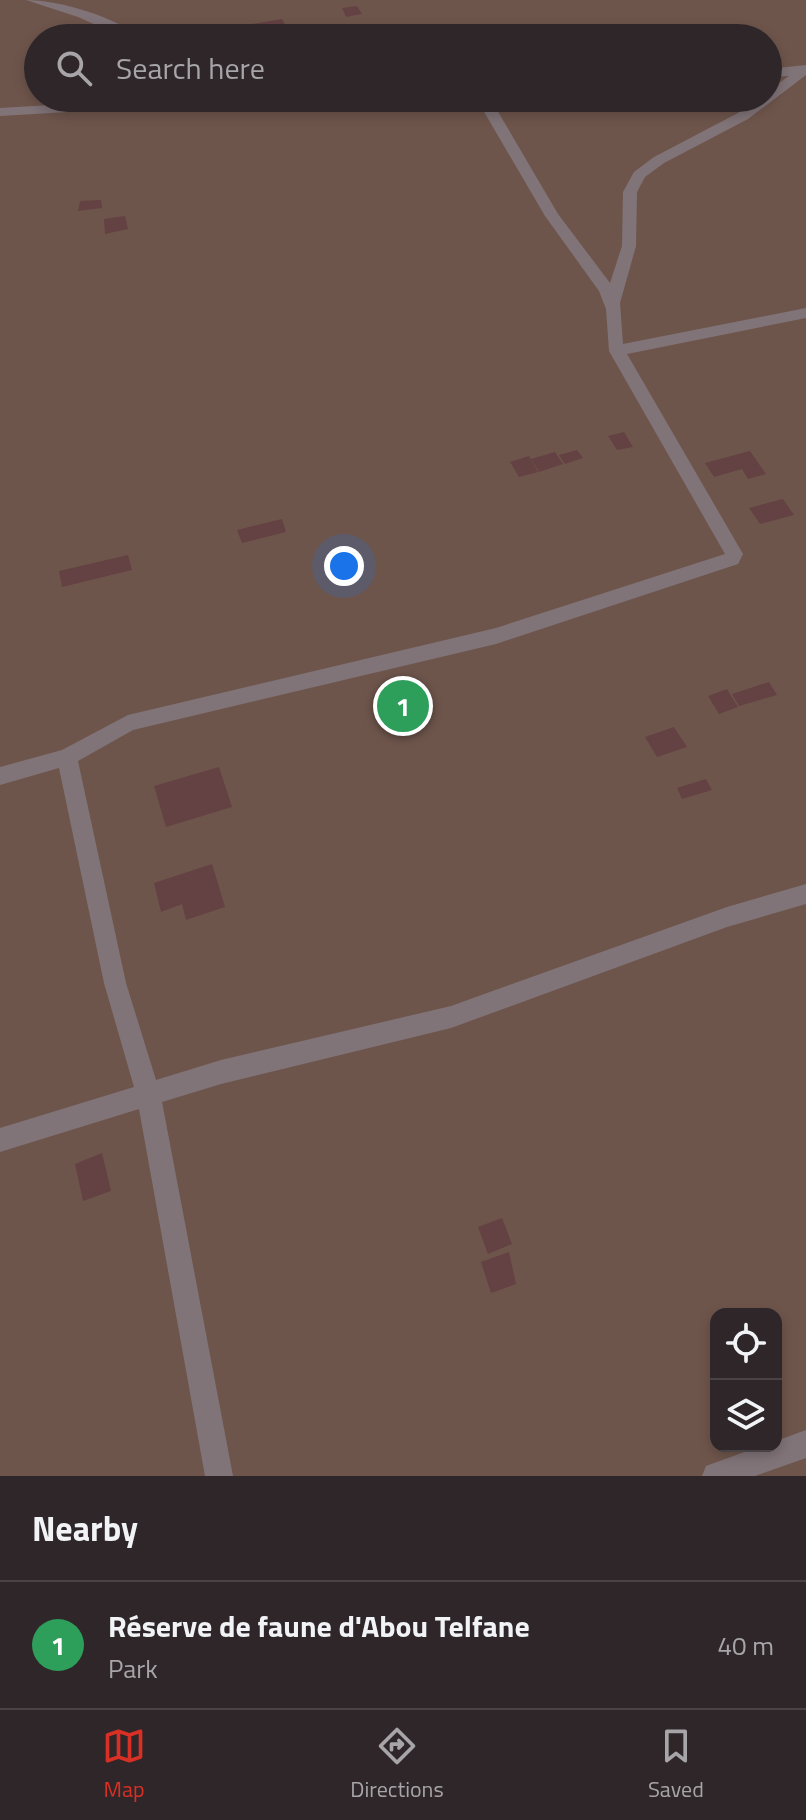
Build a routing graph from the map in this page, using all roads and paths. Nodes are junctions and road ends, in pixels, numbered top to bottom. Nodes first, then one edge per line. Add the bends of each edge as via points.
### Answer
1 (32, 0) edge
2 (104, 24) edge
3 (805, 70) edge
4 (782, 72) edge
5 (782, 87) edge
6 (24, 111) edge
7 (0, 112) edge
8 (491, 112) edge
9 (749, 112) edge
10 (612, 303) junction
11 (806, 313) edge
12 (617, 351) junction
13 (67, 757) junction
14 (0, 776) edge
15 (806, 894) edge
16 (148, 1093) junction
17 (0, 1140) edge
18 (806, 1444) edge
19 (219, 1476) edge
20 (716, 1476) edge

1 - 2 street
3 - 4 street
3 - 5 street
6 - 7 street
8 - 10 street
9 - 10 street via 639,175 630,192 629,246
10 - 12 street
11 - 12 street
12 - 13 street via 731,546 732,559 496,636 128,723
13 - 14 street
13 - 16 street via 115,983
15 - 16 street via 727,917 451,1017
16 - 17 street
16 - 19 street
18 - 20 street

